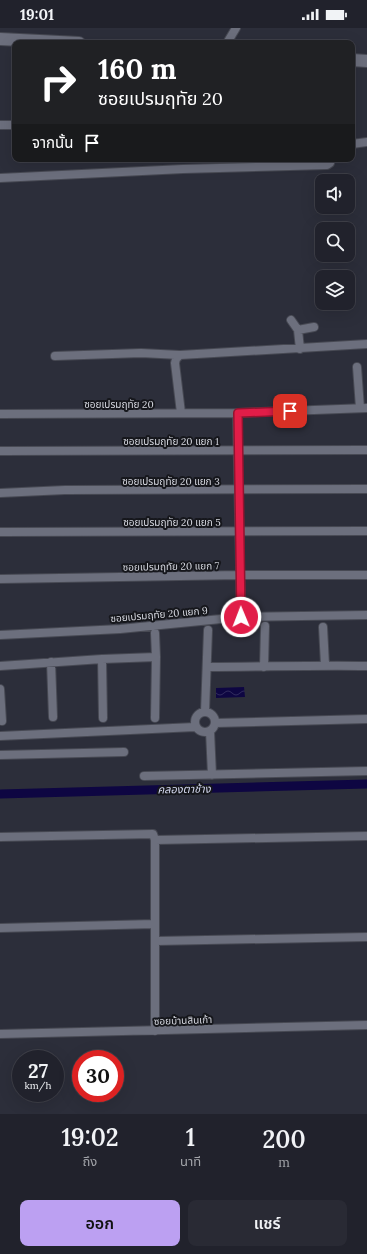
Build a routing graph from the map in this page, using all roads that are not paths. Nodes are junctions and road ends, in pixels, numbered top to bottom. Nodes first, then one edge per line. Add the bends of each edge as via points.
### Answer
1 (236, 28) edge
2 (0, 32) edge
3 (0, 39) edge
4 (19, 40) joint
5 (229, 40) edge
6 (12, 41) edge
7 (0, 44) edge
8 (355, 60) edge
9 (367, 61) edge
10 (0, 125) edge
11 (12, 125) edge
12 (367, 142) edge
13 (355, 144) edge
14 (329, 162) edge
15 (0, 178) edge
16 (290, 320) dead end
17 (314, 327) dead end
18 (298, 330) junction
19 (367, 344) edge
20 (300, 349) junction
21 (180, 355) junction
22 (55, 356) dead end
23 (357, 367) dead end
24 (364, 408) edge
25 (182, 413) junction
26 (238, 413) junction
27 (0, 414) edge
28 (238, 450) junction
29 (367, 450) edge
30 (0, 451) edge
31 (367, 489) edge
32 (239, 491) junction
33 (0, 493) edge
34 (367, 531) edge
35 (0, 532) edge
36 (240, 532) junction
37 (240, 575) junction
38 (367, 575) edge
39 (0, 578) edge
40 (367, 615) edge
41 (241, 617) junction
42 (265, 626) dead end
43 (323, 627) dead end
44 (208, 630) dead end
45 (155, 633) dead end
46 (0, 635) edge
47 (156, 657) junction
48 (102, 659) junction
49 (51, 662) junction
50 (325, 665) junction
51 (0, 666) edge
52 (367, 666) edge
53 (206, 667) junction
54 (264, 667) junction
55 (0, 689) edge
56 (205, 712) junction
57 (53, 717) dead end
58 (103, 718) dead end
59 (155, 718) dead end
60 (367, 719) edge
61 (2, 721) dead end
62 (215, 722) junction
63 (195, 727) junction
64 (210, 731) junction
65 (0, 736) edge
66 (124, 752) dead end
67 (0, 755) edge
68 (367, 771) edge
69 (212, 775) junction
70 (144, 776) dead end
71 (367, 836) edge
72 (0, 837) edge
73 (155, 840) junction
74 (154, 924) junction
75 (0, 928) edge
76 (367, 938) edge
77 (156, 941) junction
78 (367, 1025) edge
79 (155, 1031) junction
80 (0, 1034) edge

1 - 5 street
2 - 4 main road
3 - 4 main road
6 - 7 main road
8 - 9 main road
10 - 11 street
12 - 13 street
14 - 15 street
16 - 18 street
17 - 18 street
18 - 20 street
19 - 20 street
20 - 21 street
21 - 22 street via 141,353
21 - 25 street via 175,363
23 - 24 street
24 - 26 street, ซอยเปรมฤทัย 20
25 - 26 street, ซอยเปรมฤทัย 20
25 - 27 street, ซอยเปรมฤทัย 20
26 - 28 street
28 - 29 street, ซอยเปรมฤทัย 20 แยก 1
28 - 30 street, ซอยเปรมฤทัย 20 แยก 1
28 - 32 street
31 - 32 street, ซอยเปรมฤทัย 20 แยก 3
32 - 33 street, ซอยเปรมฤทัย 20 แยก 3 via 65,490
32 - 36 street
34 - 36 street, ซอยเปรมฤทัย 20 แยก 5
35 - 36 street, ซอยเปรมฤทัย 20 แยก 5
36 - 37 street
37 - 38 street, ซอยเปรมฤทัย 20 แยก 7
37 - 39 street, ซอยเปรมฤทัย 20 แยก 7
37 - 41 street
40 - 41 street, ซอยเปรมฤทัย 20 แยก 9
41 - 46 street, ซอยเปรมฤทัย 20 แยก 9 via 120,629
42 - 54 street
43 - 50 street
44 - 53 street
45 - 47 street
47 - 48 street
47 - 59 street
48 - 49 street
48 - 58 street
49 - 51 street
49 - 57 street
50 - 52 street
50 - 54 street
53 - 54 street
53 - 56 street
55 - 61 street
56 - 62 street via 210,713
56 - 63 street via 196,716
60 - 62 street
62 - 64 street via 214,728
63 - 64 street via 202,732
63 - 65 street
64 - 69 street
66 - 67 street
68 - 69 street
69 - 70 street
71 - 73 street
72 - 73 street via 149,833 153,834
73 - 74 street
74 - 75 street
74 - 77 street
76 - 77 street
77 - 79 street
78 - 79 street, ซอยบ้านสินเก้า
79 - 80 street, ซอยบ้านสินเก้า

